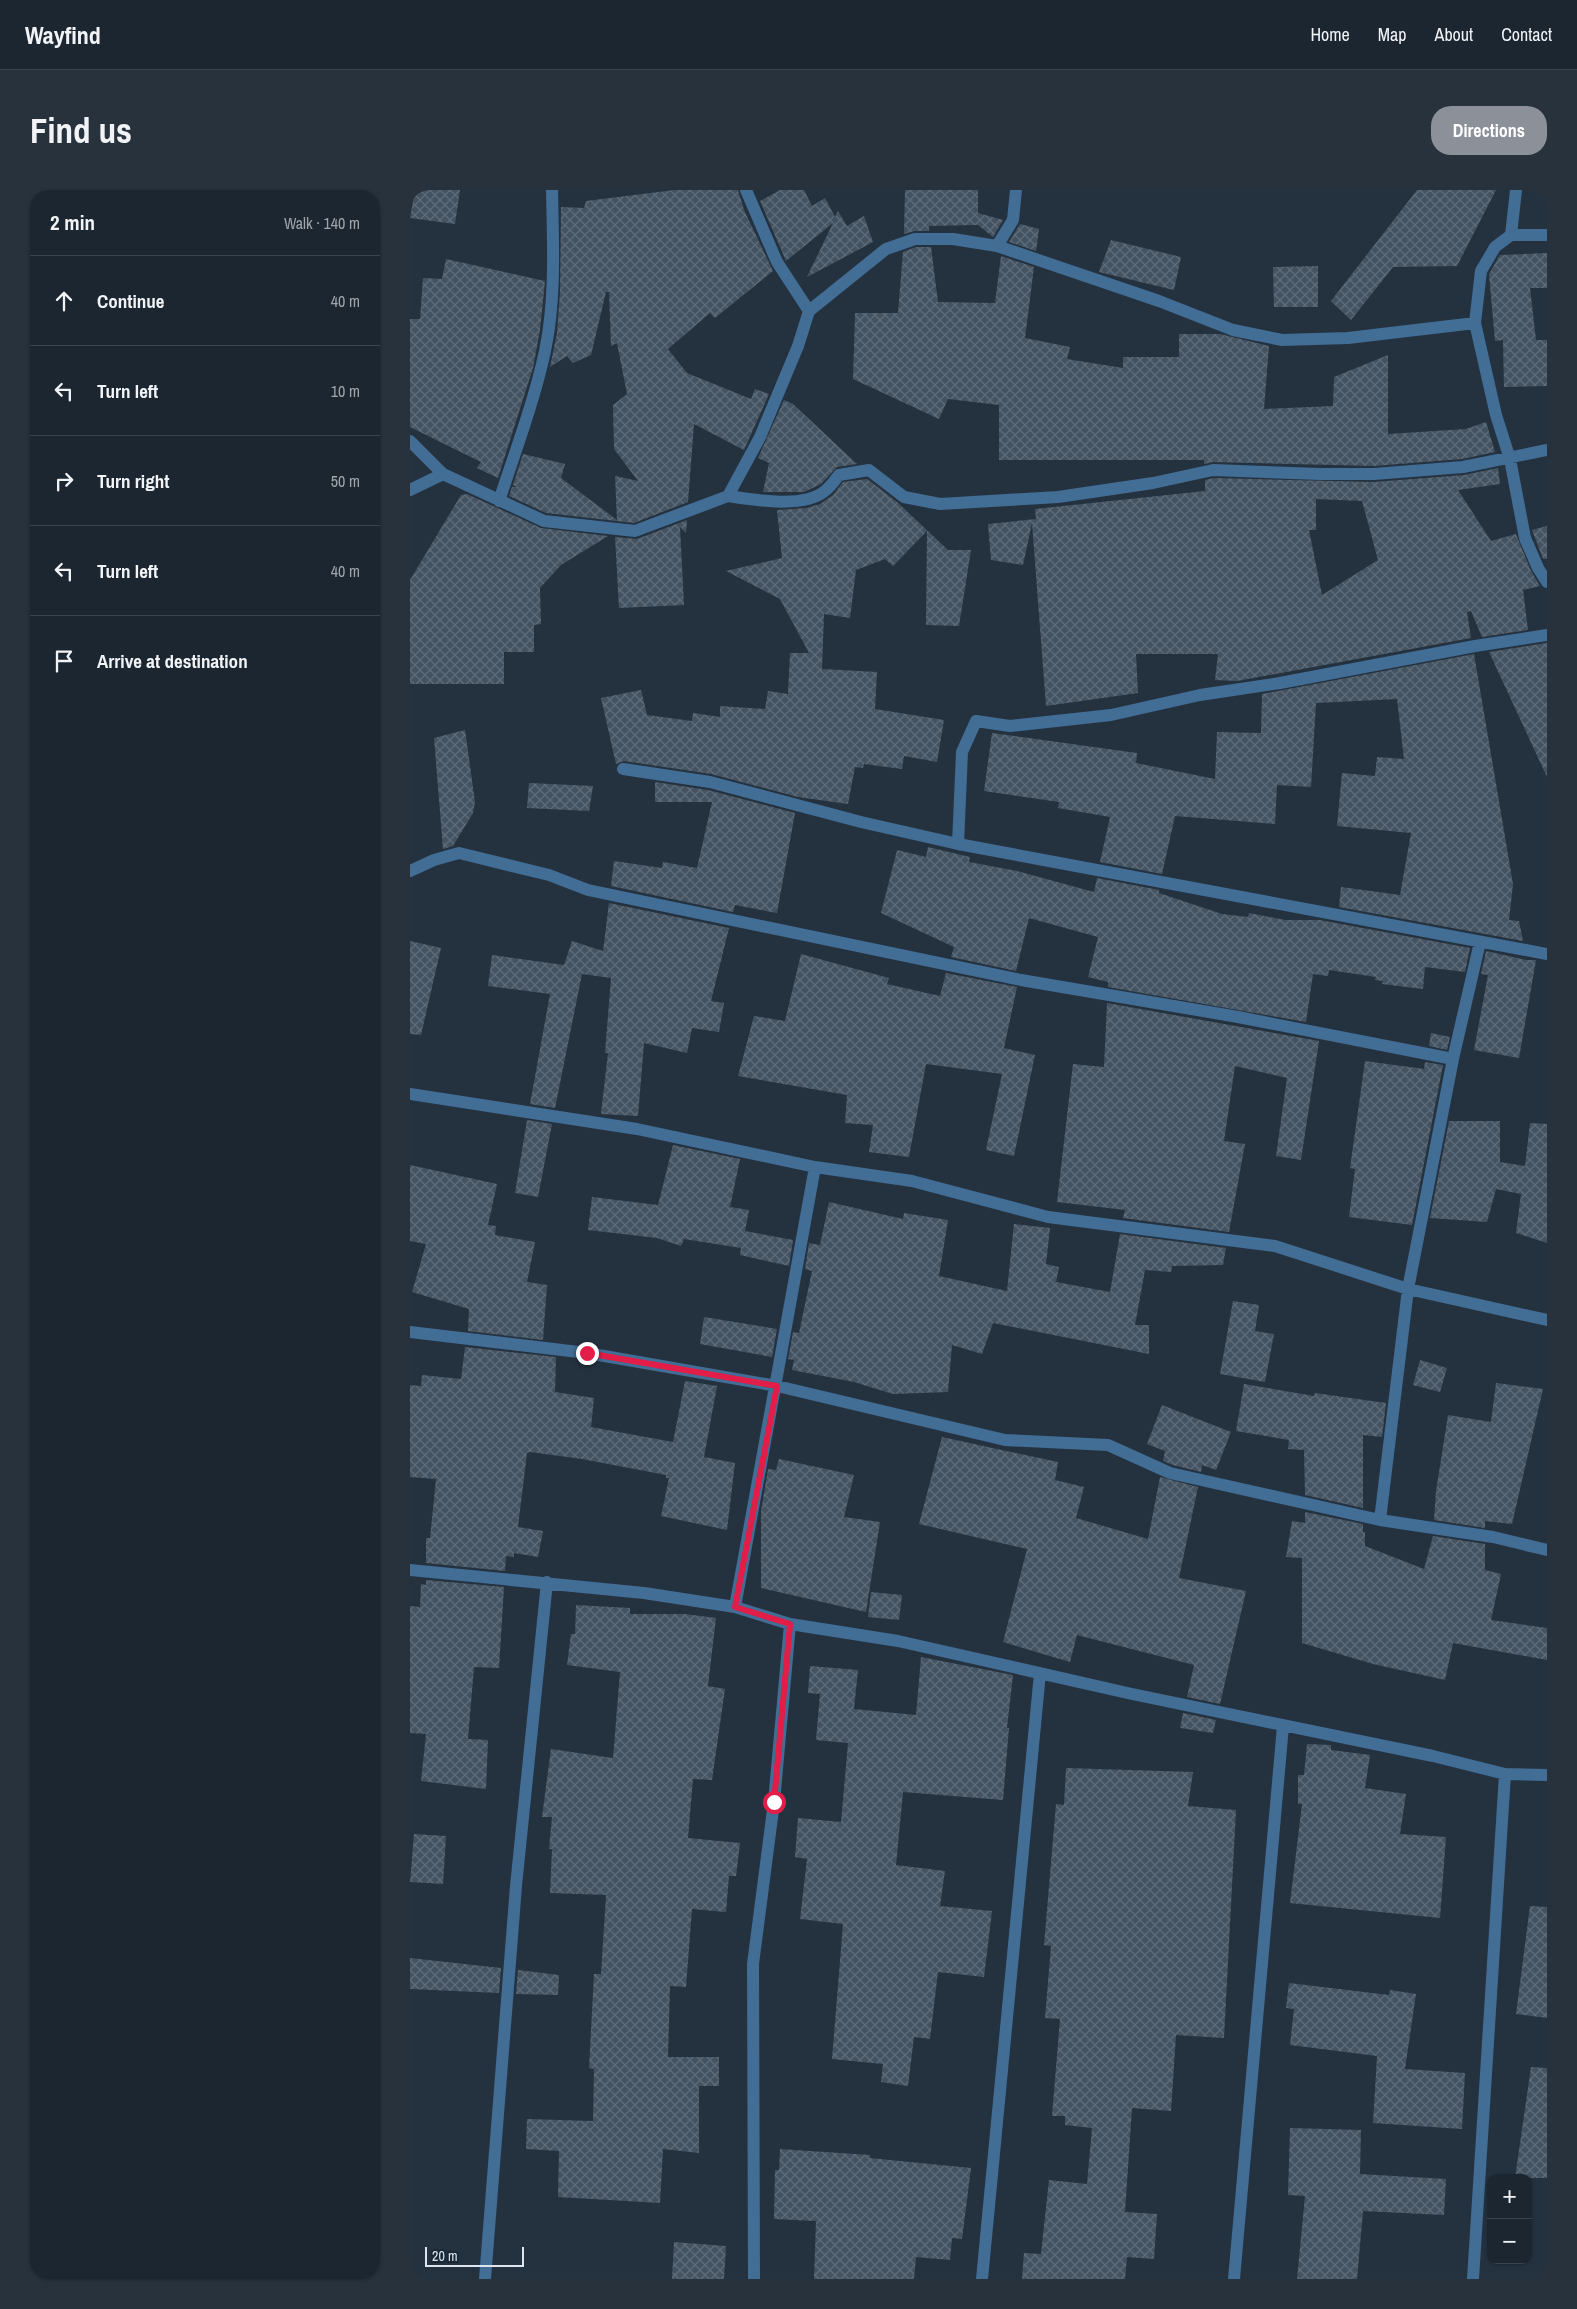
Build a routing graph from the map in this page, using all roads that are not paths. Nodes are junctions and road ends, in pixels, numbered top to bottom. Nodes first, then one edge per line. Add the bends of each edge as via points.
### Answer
1 (552, 190) edge
2 (746, 190) edge
3 (1016, 190) edge
4 (1516, 190) edge
5 (1511, 235) junction
6 (1547, 235) edge
7 (997, 246) junction
8 (809, 311) junction
9 (1475, 323) junction
10 (410, 441) edge
11 (1547, 450) edge
12 (1510, 459) junction
13 (443, 474) junction
14 (410, 490) edge
15 (728, 496) junction
16 (498, 501) junction
17 (1547, 582) edge
18 (1547, 635) edge
19 (623, 769) dead end
20 (958, 844) junction
21 (410, 871) edge
22 (1480, 942) junction
23 (1547, 954) edge
24 (1453, 1059) junction
25 (410, 1094) edge
26 (815, 1167) junction
27 (1408, 1289) junction
28 (1547, 1320) edge
29 (410, 1332) edge
30 (777, 1386) junction
31 (1380, 1520) junction
32 (1547, 1550) edge
33 (410, 1570) edge
34 (547, 1582) junction
35 (735, 1607) junction
36 (790, 1624) junction
37 (1040, 1673) junction
38 (1283, 1726) junction
39 (1505, 1774) junction
40 (1547, 1775) edge
41 (485, 2279) edge
42 (754, 2279) edge
43 (982, 2279) edge
44 (1234, 2279) edge
45 (1473, 2279) edge

1 - 16 street via 552,282 545,350 530,408
2 - 8 street via 777,262
3 - 7 street via 1013,220
4 - 5 street
5 - 6 street
5 - 9 street via 1495,247 1482,271
7 - 8 street via 953,239 915,240 900,244 886,249
7 - 9 street via 1159,301 1233,330 1282,340 1348,338
8 - 15 street via 798,346 760,436
9 - 12 street via 1496,415
10 - 13 street
11 - 12 street
12 - 15 street via 1463,467 1374,474 1213,470 1153,483 1058,497 940,504 904,497 869,470 839,475 826,491 810,499 766,501
12 - 17 street via 1525,538
13 - 14 street
13 - 16 street
15 - 16 street via 635,531 544,521
18 - 20 street via 1200,696 1111,715 1010,726 976,721 962,752
19 - 20 street via 710,782
20 - 22 street
21 - 24 street via 459,853 549,875 588,890 1021,980 1238,1017
22 - 23 street
22 - 24 street
24 - 27 street
25 - 26 street via 637,1130
26 - 27 street via 912,1181 1048,1216 1275,1246
26 - 30 street
27 - 28 street
27 - 31 street
29 - 30 street via 587,1353
30 - 31 street via 1005,1440 1108,1445 1170,1473
30 - 35 street
31 - 32 street via 1493,1537
33 - 34 street
34 - 35 street
34 - 41 street via 516,1886
35 - 36 street
36 - 37 street via 898,1641
36 - 42 street via 774,1802 754,1964
37 - 38 street
37 - 43 street
38 - 39 street
38 - 44 street
39 - 40 street
39 - 45 street

